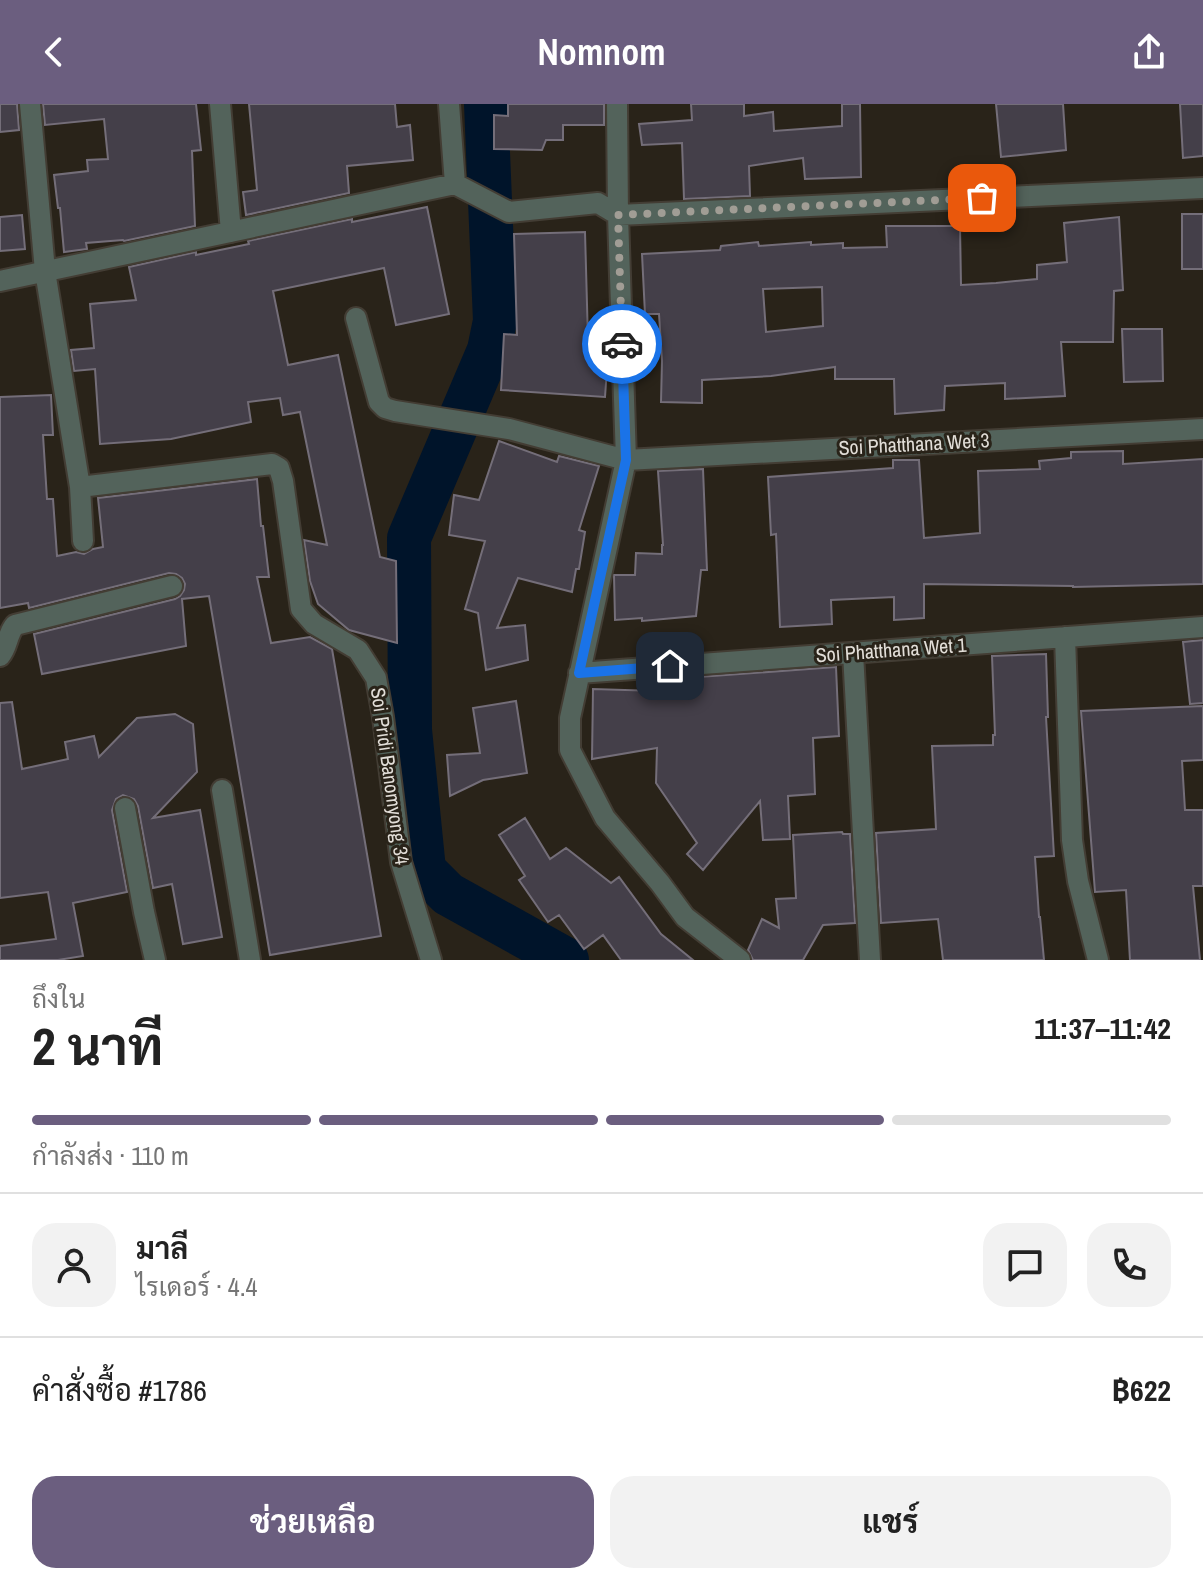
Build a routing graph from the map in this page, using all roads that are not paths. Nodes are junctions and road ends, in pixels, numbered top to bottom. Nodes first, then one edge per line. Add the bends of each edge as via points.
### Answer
1 (30, 104) edge
2 (220, 104) edge
3 (449, 104) edge
4 (617, 104) edge
5 (455, 184) junction
6 (1203, 188) edge
7 (618, 215) junction
8 (231, 232) junction
9 (45, 271) junction
10 (0, 281) edge
11 (356, 318) dead end
12 (1203, 429) edge
13 (626, 460) junction
14 (80, 487) junction
15 (83, 541) dead end
16 (172, 586) dead end
17 (1203, 627) edge
18 (1065, 637) junction
19 (853, 653) junction
20 (0, 656) edge
21 (579, 673) junction
22 (222, 790) dead end
23 (125, 808) dead end
24 (425, 959) edge
25 (155, 960) edge
26 (250, 960) edge
27 (740, 960) edge
28 (870, 960) edge
29 (1098, 960) edge

1 - 9 street
2 - 8 street
3 - 5 street
4 - 7 street
5 - 7 street via 509,212 598,203
5 - 8 street
6 - 7 street
7 - 13 street
8 - 9 street
9 - 10 street
9 - 14 street
11 - 13 street, Soi Phatthana Wet 3 via 385,408 509,429
12 - 13 street, Soi Phatthana Wet 3
13 - 21 street
14 - 15 street
14 - 24 street, Soi Pridi Banomyong 34 via 272,464 279,468 301,609 314,624 358,650 376,678 401,862
16 - 20 street via 15,625
17 - 18 street, Soi Phatthana Wet 1
18 - 19 street, Soi Phatthana Wet 1
18 - 29 street via 1072,840
19 - 21 street, Soi Phatthana Wet 1
19 - 28 street
21 - 27 street via 570,750 605,818 685,917
22 - 26 street
23 - 25 street

